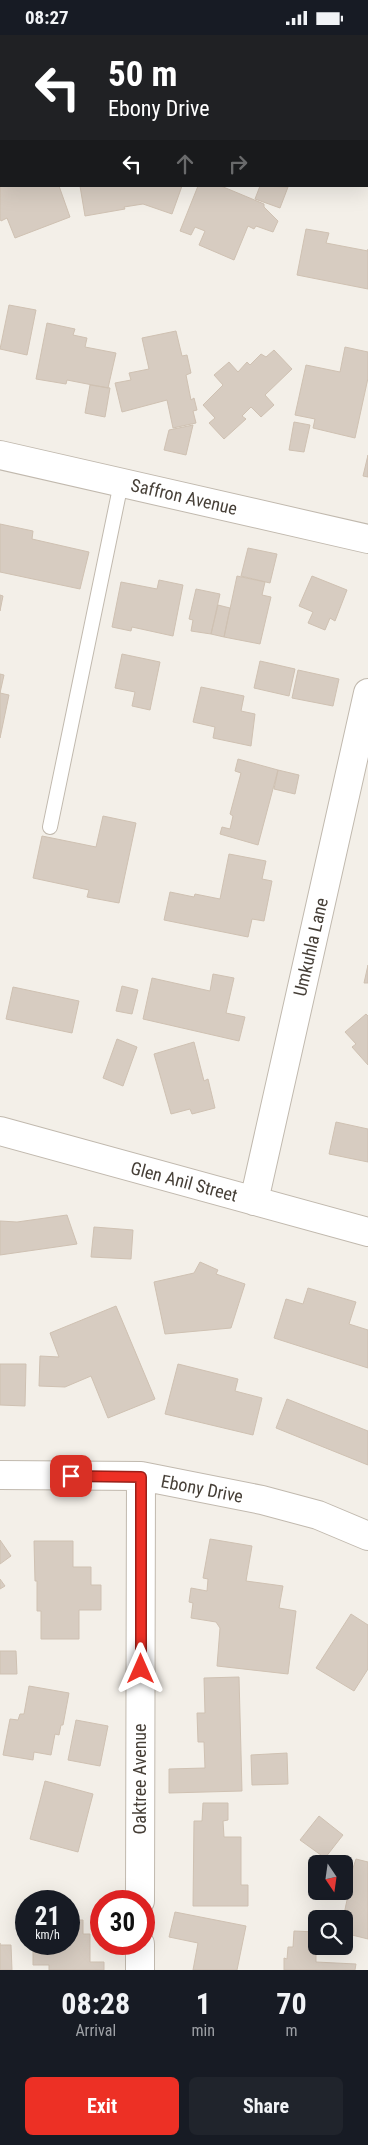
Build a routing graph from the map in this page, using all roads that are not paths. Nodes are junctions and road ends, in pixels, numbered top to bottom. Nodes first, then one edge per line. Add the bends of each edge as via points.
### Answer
1 (0, 455) edge
2 (121, 483) junction
3 (368, 539) edge
4 (368, 693) edge
5 (50, 827) dead end
6 (0, 1131) edge
7 (254, 1201) junction
8 (368, 1232) edge
9 (0, 1475) edge
10 (141, 1477) junction
11 (368, 1536) edge
12 (140, 1890) edge
13 (140, 1955) edge
14 (140, 1970) edge

1 - 2 street, Saffron Avenue
2 - 3 street, Saffron Avenue
2 - 5 lane
4 - 7 street, Umkuhla Lane
6 - 7 street, Glen Anil Street
7 - 8 street, Glen Anil Street
9 - 10 street, Ebony Drive
10 - 11 street, Ebony Drive via 262,1500 318,1515
10 - 12 street, Oaktree Avenue
13 - 14 street

